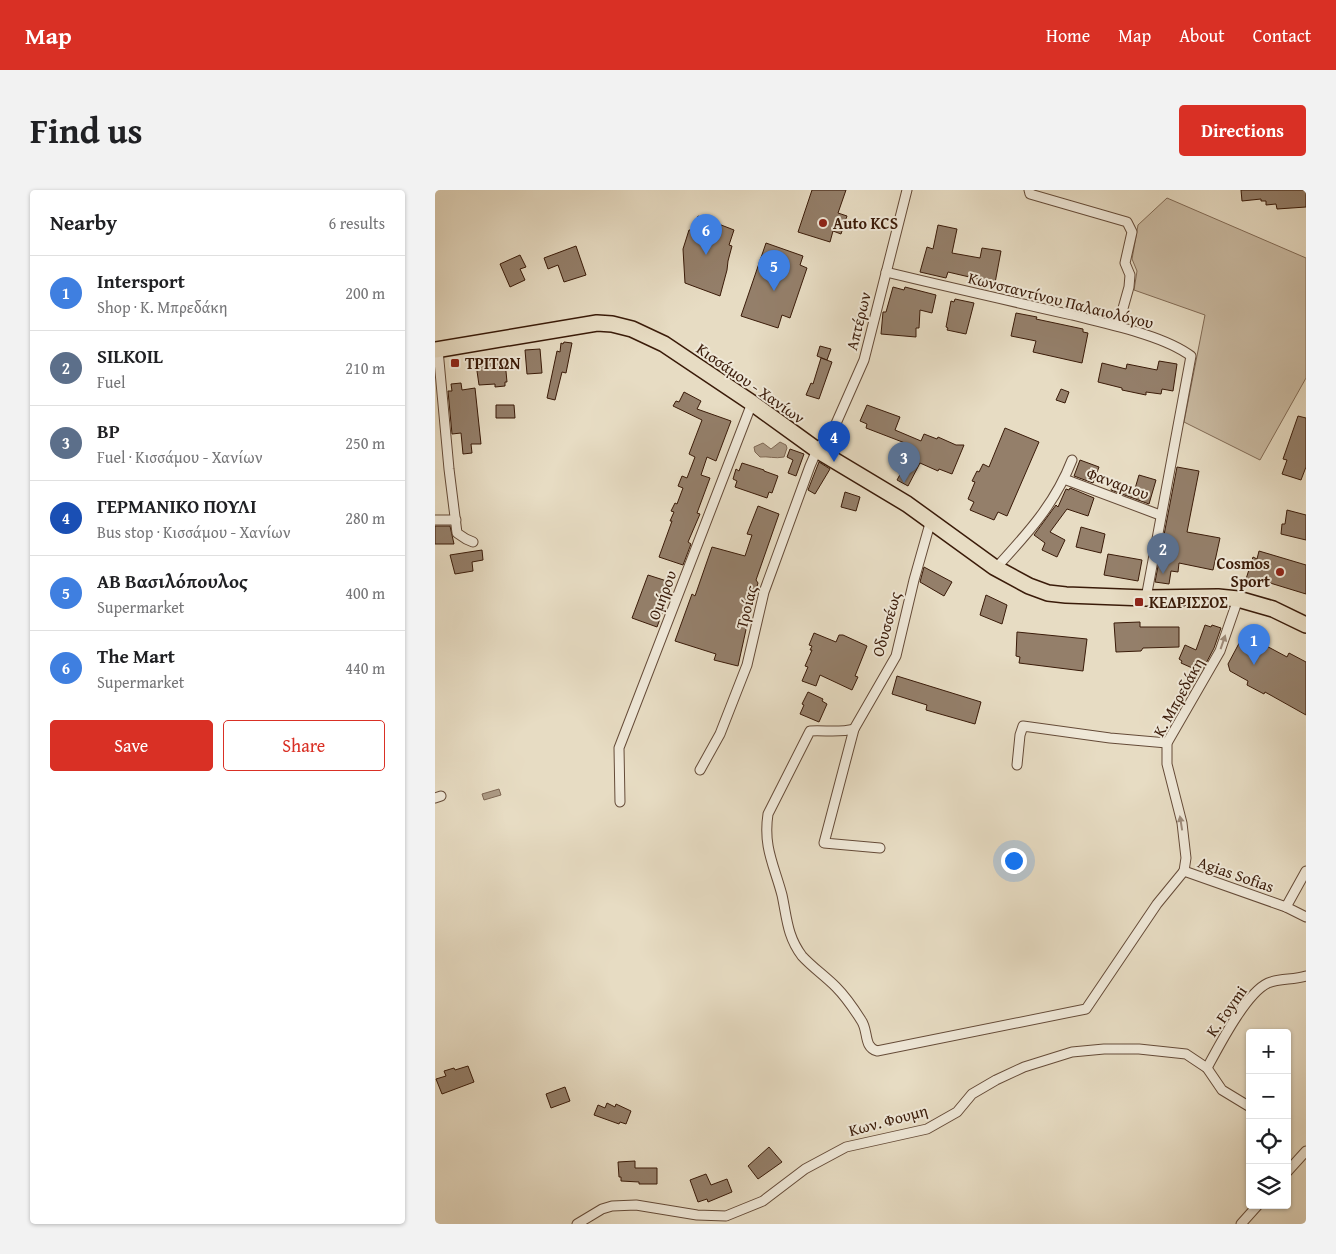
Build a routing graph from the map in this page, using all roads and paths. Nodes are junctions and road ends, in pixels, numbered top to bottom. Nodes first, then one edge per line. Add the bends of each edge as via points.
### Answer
1 (907, 190) edge
2 (1029, 190) edge
3 (886, 272) junction
4 (1117, 326) junction
5 (436, 350) edge
6 (752, 403) junction
7 (817, 450) junction
8 (1072, 460) dead end
9 (1064, 479) junction
10 (1160, 515) junction
11 (435, 520) edge
12 (456, 520) junction
13 (931, 520) junction
14 (473, 542) dead end
15 (996, 568) junction
16 (1146, 598) junction
17 (1238, 599) junction
18 (1306, 626) edge
19 (854, 729) junction
20 (1167, 744) junction
21 (1017, 765) dead end
22 (700, 770) dead end
23 (620, 802) dead end
24 (880, 848) dead end
25 (1306, 871) edge
26 (1184, 872) junction
27 (1286, 907) junction
28 (1306, 917) edge
29 (1306, 976) edge
30 (1207, 1068) junction
31 (1246, 1105) edge
32 (1306, 1151) edge
33 (1291, 1168) edge
34 (1254, 1209) edge
35 (577, 1224) edge
36 (1241, 1224) edge

1 - 3 street, Απτέρων
2 - 4 street via 1030,194 1127,222 1132,232 1125,262 1130,275 1129,288
3 - 4 street, Κωνσταντίνου Παλαιολόγου
3 - 7 street, Απτέρων via 864,360 833,428
4 - 10 street, Κωνσταντίνου Παλαιολόγου via 1165,342 1191,356
5 - 6 main road, Κισσάμου - Χανίων via 597,323 612,324 632,329 663,344
5 - 12 street
6 - 7 main road, Κισσάμου - Χανίων
6 - 23 street, Ομήρου via 619,748
7 - 13 main road, Κισσάμου - Χανίων
7 - 22 street, Τροίας via 764,592 747,665 719,734
8 - 9 street
9 - 10 street, Φαναριου
9 - 15 street via 1037,523
10 - 16 street, Κωνσταντίνου Παλαιολόγου
11 - 12 street
12 - 14 street via 457,533
13 - 15 main road, Κισσάμου - Χανίων
13 - 19 street, Οδυσσέως via 896,656
15 - 16 main road, Κισσάμου - Χανίων via 1048,593
16 - 17 main road, Κισσάμου - Χανίων
17 - 18 main road, Κισσάμου - Χανίων via 1273,609
20 -> 17 street, Κ. Μπρεδάκη via 1220,651
19 - 24 street, Οδυσσέως via 824,843
19 - 26 street via 810,731 768,814 766,828 768,853 794,945 837,988 863,1021 871,1049 877,1051 1086,1010 1157,904
20 - 21 street via 1023,726
26 -> 20 street, Κ. Μπρεδάκη via 1186,858 1182,823 1167,764
25 - 27 street
26 - 27 street, Agias Sofias
27 - 28 street, Agias Sofias
29 - 30 street, K. Foymi via 1267,983 1248,1000
30 - 31 street, Κων. Φουμη via 1222,1090
30 - 35 street, Κων. Φουμη via 1186,1054 1170,1052 1139,1049 1072,1052 1024,1067 996,1080 972,1094 957,1112 927,1129 846,1147 805,1169 763,1201 726,1216 697,1215 636,1205 612,1206
32 - 33 street
34 - 36 street

